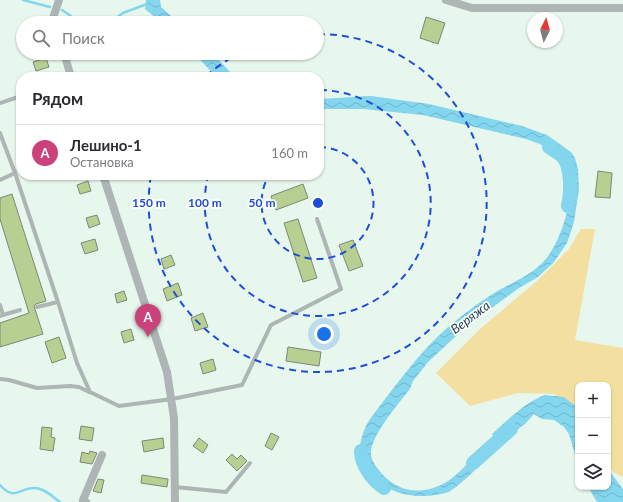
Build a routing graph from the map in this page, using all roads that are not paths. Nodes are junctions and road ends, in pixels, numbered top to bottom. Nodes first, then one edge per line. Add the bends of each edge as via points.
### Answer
1 (59, 0) edge
2 (446, 0) edge
3 (623, 8) edge
4 (54, 16) edge
5 (66, 60) edge
6 (70, 72) edge
7 (16, 98) edge
8 (0, 103) edge
9 (0, 133) edge
10 (15, 173) junction
11 (16, 176) edge
12 (0, 180) edge
13 (17, 180) edge
14 (105, 180) edge
15 (317, 219) dead end
16 (58, 302) junction
17 (0, 305) edge
18 (37, 307) dead end
19 (20, 310) dead end
20 (2, 315) edge
21 (0, 379) edge
22 (90, 392) junction
23 (172, 399) junction
24 (102, 455) dead end
25 (250, 463) dead end
26 (175, 487) junction
27 (86, 502) edge
28 (175, 502) edge

1 - 4 street
2 - 3 street via 472,8
5 - 6 street
7 - 8 lane
9 - 10 lane
10 - 11 lane
10 - 12 lane
13 - 16 lane
14 - 23 street via 168,372
15 - 23 lane via 341,289 271,325 242,385
16 - 18 lane
16 - 22 lane via 77,363
17 - 20 lane
19 - 20 lane
21 - 22 lane via 37,388 70,386
22 - 23 lane via 119,406
23 - 26 street
24 - 27 street via 83,500
25 - 26 lane via 226,492
26 - 28 street

